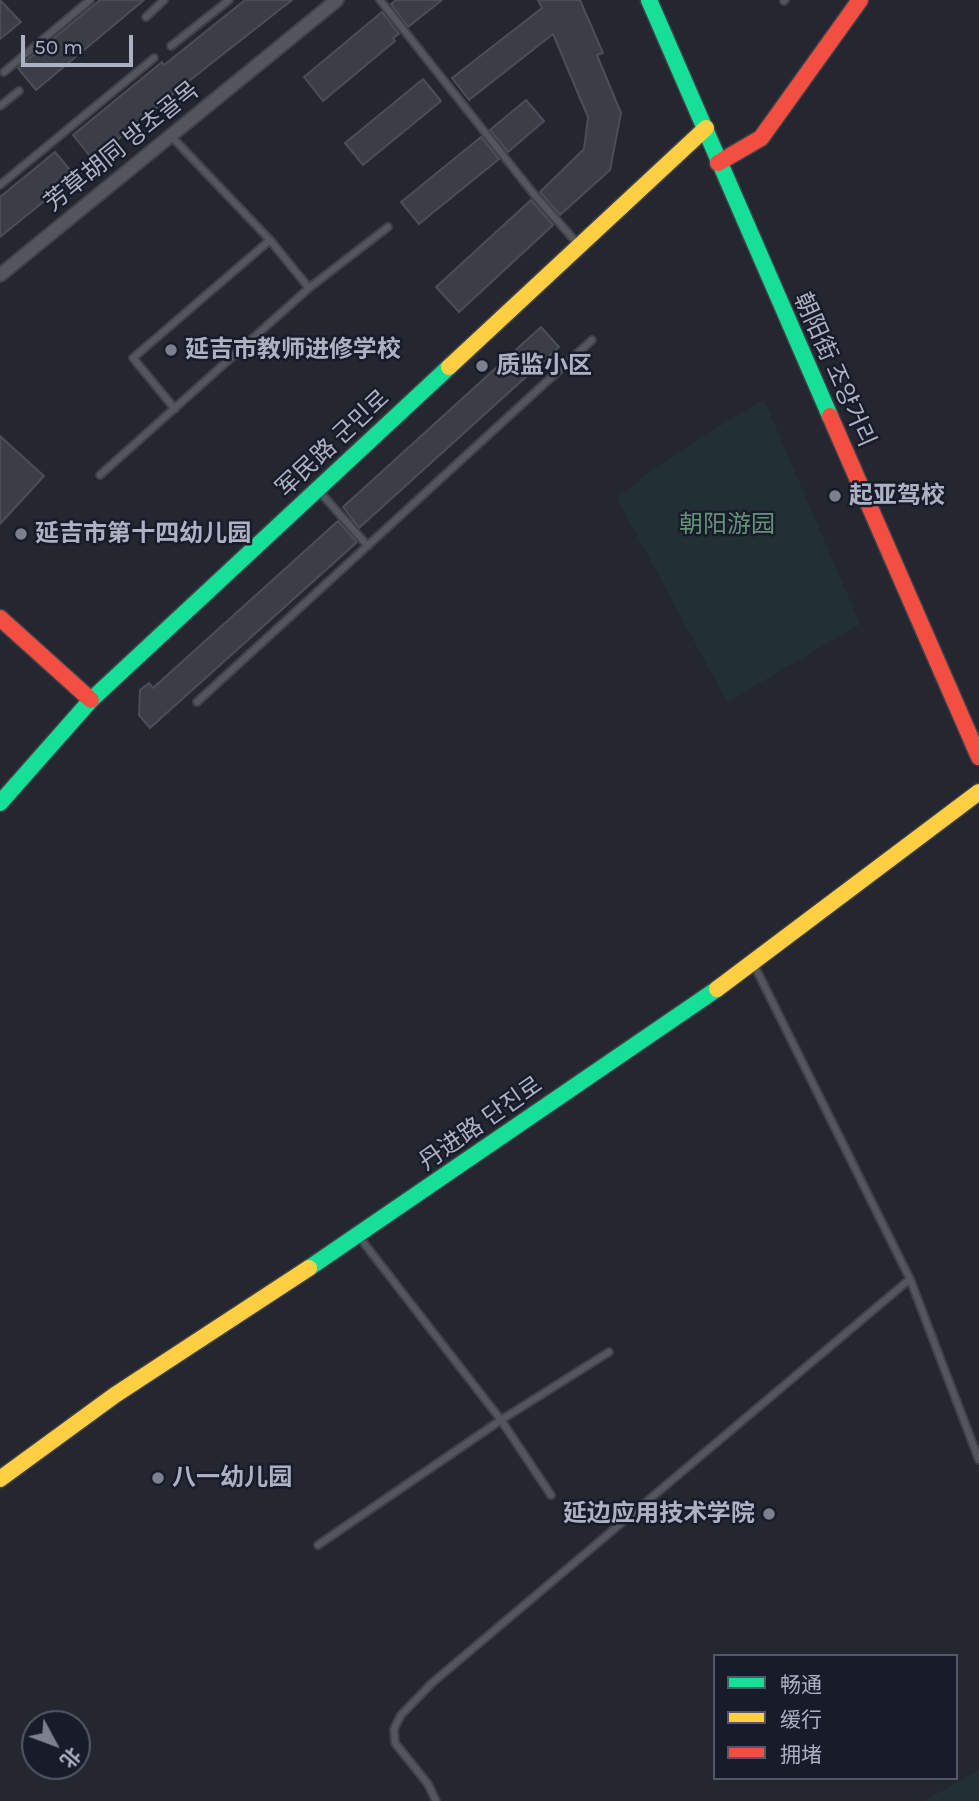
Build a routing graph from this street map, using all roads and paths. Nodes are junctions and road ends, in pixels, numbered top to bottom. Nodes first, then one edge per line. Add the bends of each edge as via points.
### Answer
1 (90, 0) edge
2 (164, 0) edge
3 (229, 0) edge
4 (337, 0) edge
5 (380, 0) edge
6 (649, 0) edge
7 (860, 0) edge
8 (146, 17) dead end
9 (171, 46) dead end
10 (155, 58) dead end
11 (4, 72) dead end
12 (19, 91) dead end
13 (0, 106) edge
14 (706, 128) junction
15 (170, 135) junction
16 (718, 163) junction
17 (0, 185) edge
18 (388, 227) dead end
19 (270, 240) junction
20 (579, 246) junction
21 (0, 275) edge
22 (310, 288) junction
23 (593, 340) dead end
24 (175, 409) junction
25 (100, 475) dead end
26 (318, 489) junction
27 (368, 546) junction
28 (0, 618) edge
29 (91, 700) junction
30 (197, 702) dead end
31 (979, 757) edge
32 (979, 792) edge
33 (0, 803) edge
34 (754, 963) junction
35 (359, 1236) junction
36 (911, 1279) junction
37 (609, 1352) dead end
38 (501, 1420) junction
39 (979, 1460) edge
40 (0, 1479) edge
41 (551, 1495) dead end
42 (318, 1545) dead end
43 (436, 1801) edge

1 - 11 lane
2 - 8 lane
3 - 9 lane
4 - 15 street, 芳草胡同 방초골목
5 - 20 lane
6 - 14 street, 朝阳街 조양거리
7 - 16 street via 761,138
10 - 17 lane
12 - 13 lane
14 - 16 street, 朝阳街 조양거리
14 - 20 street, 军民路 군민로
15 - 19 lane
15 - 21 street, 芳草胡同 방초골목
16 - 31 street, 朝阳街 조양거리
18 - 22 lane
19 - 22 lane
19 - 24 lane via 133,358
20 - 26 street, 军民路 군민로
22 - 24 lane
23 - 27 lane
24 - 25 lane
26 - 27 lane
26 - 29 street, 军民路 군민로
27 - 30 lane
28 - 29 street
29 - 33 street, 军民路 군민로
32 - 34 street, 丹进路 단진로
34 - 35 street, 丹进路 단진로
34 - 36 lane
35 - 38 lane
35 - 40 street, 丹进路 단진로 via 115,1395
36 - 39 lane
36 - 43 lane via 432,1683 401,1715 394,1730 395,1743
37 - 38 lane
38 - 41 lane
38 - 42 lane

